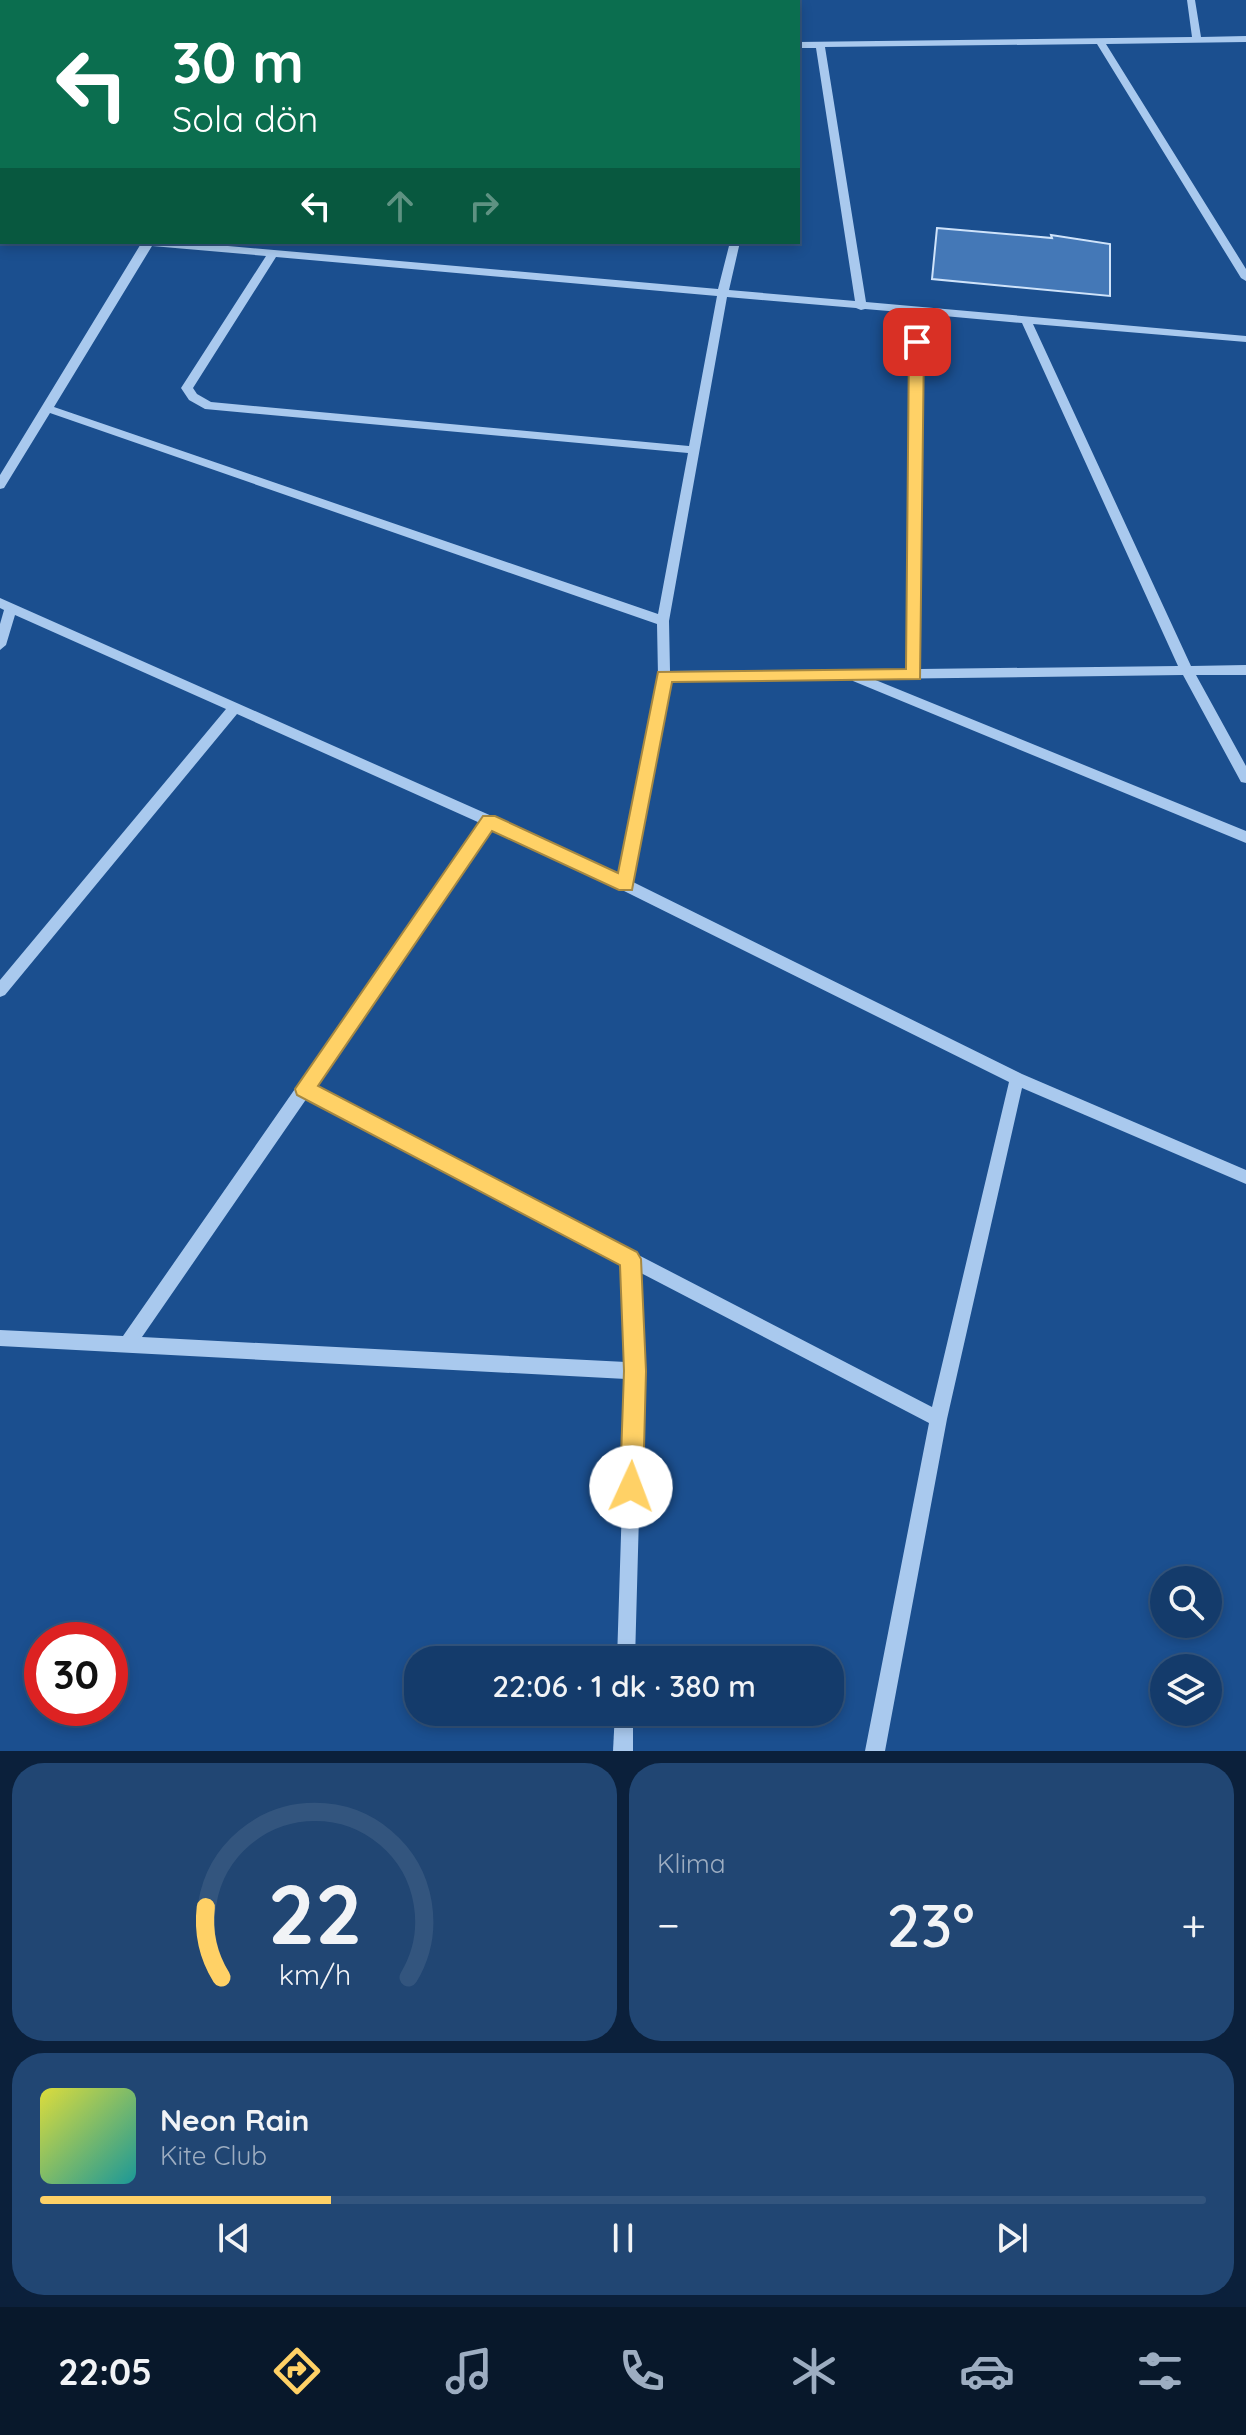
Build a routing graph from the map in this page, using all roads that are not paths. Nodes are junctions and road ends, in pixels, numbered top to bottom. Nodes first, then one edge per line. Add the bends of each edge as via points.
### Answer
1 (1191, 0) edge
2 (1246, 39) edge
3 (1197, 40) junction
4 (1101, 43) junction
5 (820, 44) junction
6 (800, 45) edge
7 (147, 244) edge
8 (169, 244) edge
9 (735, 244) edge
10 (272, 254) junction
11 (1246, 278) edge
12 (722, 295) junction
13 (861, 307) junction
14 (917, 311) junction
15 (1026, 320) junction
16 (1246, 339) edge
17 (49, 409) junction
18 (694, 450) junction
19 (0, 485) edge
20 (5, 606) edge
21 (663, 621) junction
22 (0, 645) edge
23 (1246, 670) edge
24 (1188, 673) junction
25 (850, 675) junction
26 (914, 675) junction
27 (664, 676) junction
28 (235, 708) junction
29 (1246, 778) edge
30 (489, 821) junction
31 (1246, 837) edge
32 (625, 885) junction
33 (0, 991) edge
34 (1017, 1079) junction
35 (304, 1089) junction
36 (1246, 1177) edge
37 (630, 1259) junction
38 (0, 1338) edge
39 (128, 1344) junction
40 (635, 1371) junction
41 (938, 1419) junction
42 (626, 1646) edge
43 (624, 1726) edge
44 (623, 1751) edge
45 (875, 1751) edge

1 - 3 street
2 - 3 street
3 - 4 street
4 - 5 street
4 - 11 street
5 - 6 street
5 - 13 street
7 - 17 street
8 - 10 street
9 - 12 street
10 - 12 street
10 - 18 street via 187,388 209,406
12 - 13 street
12 - 18 street
13 - 14 street
14 - 15 street
14 - 26 street
15 - 16 street
15 - 24 street
17 - 19 street
17 - 21 street
18 - 21 street
20 - 22 street
20 - 28 street
21 - 27 street
23 - 24 street
24 - 26 street
24 - 29 street
25 - 26 street
25 - 27 street
25 - 31 street
27 - 32 street
28 - 30 street
28 - 33 street
30 - 32 street
30 - 35 street
32 - 34 street
34 - 36 street
34 - 41 street
35 - 37 street
35 - 39 street
37 - 40 street
37 - 41 street
38 - 39 street
39 - 40 street
40 - 42 street
41 - 45 street
43 - 44 street

